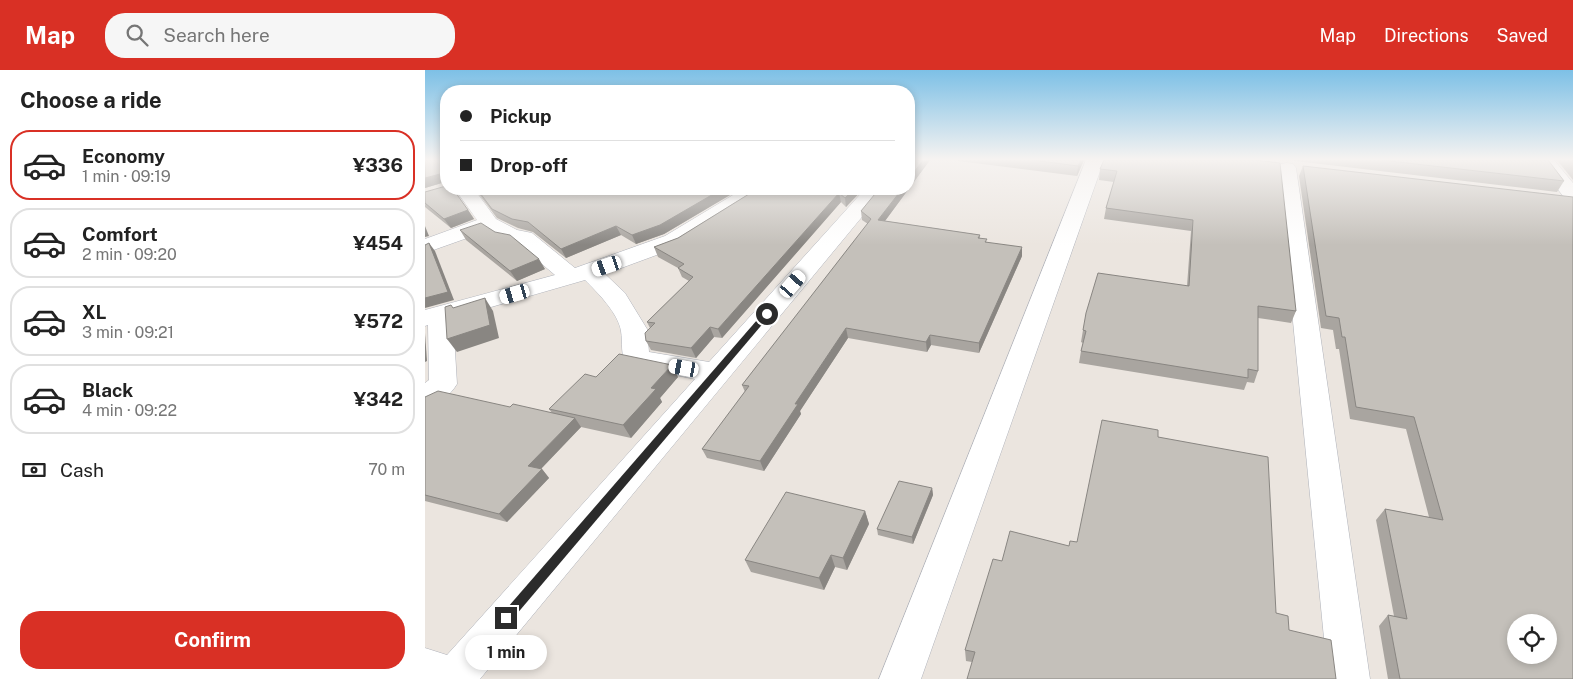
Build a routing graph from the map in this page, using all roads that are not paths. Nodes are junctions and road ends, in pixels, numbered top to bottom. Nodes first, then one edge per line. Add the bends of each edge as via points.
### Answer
1 (1084, 188) edge
2 (1290, 188) edge
3 (468, 195) edge
4 (746, 195) edge
5 (870, 195) edge
6 (1553, 198) edge
7 (1573, 200) edge
8 (489, 223) junction
9 (425, 246) edge
10 (581, 274) junction
11 (432, 316) edge
12 (716, 374) junction
13 (425, 398) edge
14 (448, 676) edge
15 (900, 679) edge
16 (1349, 679) edge

1 - 15 street
2 - 16 street
3 - 8 street
4 - 10 street via 673,241
5 - 12 street
6 - 7 street
8 - 9 street
8 - 10 street via 510,235 524,238
10 - 11 street
10 - 12 street via 616,298 634,329 636,359
11 - 13 street via 443,384
12 - 14 street

